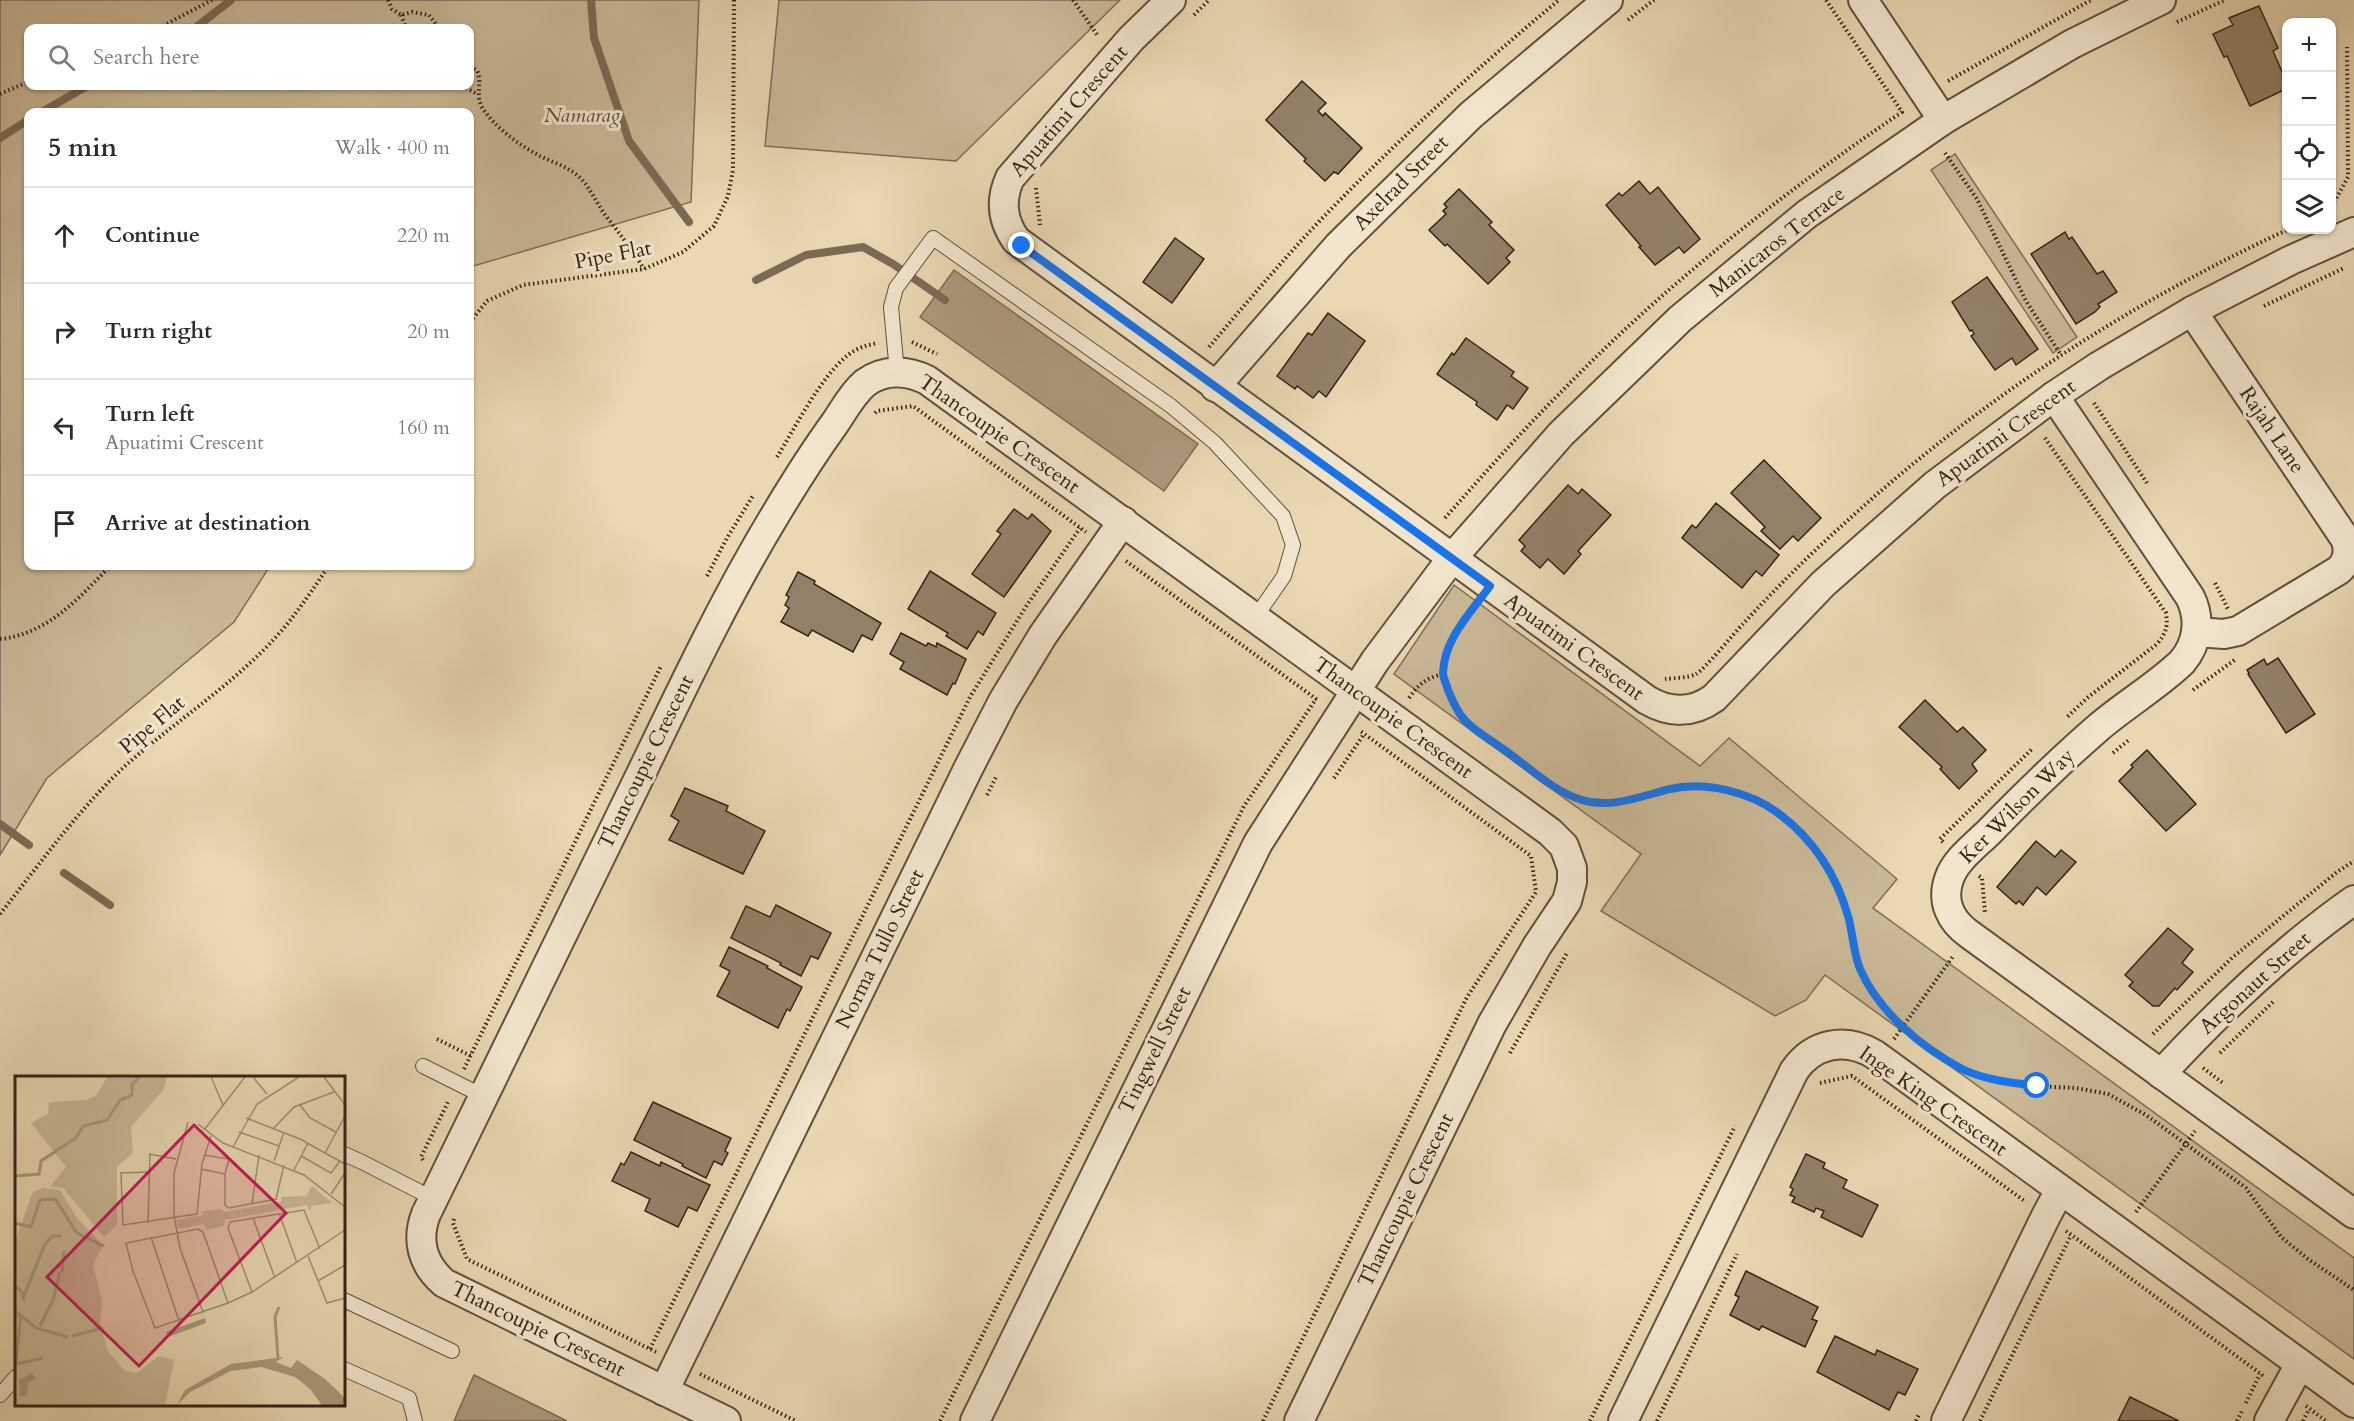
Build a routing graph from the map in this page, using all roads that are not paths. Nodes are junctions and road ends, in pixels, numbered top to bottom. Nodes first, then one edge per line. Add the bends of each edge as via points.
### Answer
1 (1608, 0) edge
2 (1863, 0) edge
3 (1179, 11) edge
4 (2167, 12) edge
5 (1943, 120) junction
6 (2354, 232) edge
7 (2192, 311) junction
8 (897, 372) junction
9 (1215, 387) junction
10 (2054, 396) junction
11 (1123, 521) junction
12 (2351, 552) edge
13 (1452, 558) junction
14 (1255, 618) junction
15 (2196, 632) junction
16 (1356, 691) junction
17 (2354, 900) edge
18 (423, 1066) dead end
19 (2161, 1074) junction
20 (483, 1096) junction
21 (345, 1154) edge
22 (2060, 1190) junction
23 (434, 1199) junction
24 (2354, 1214) edge
25 (345, 1300) edge
26 (452, 1351) dead end
27 (2300, 1364) junction
28 (345, 1369) edge
29 (15, 1378) edge
30 (664, 1391) junction
31 (0, 1395) edge
32 (2354, 1403) edge
33 (415, 1421) edge
34 (726, 1421) edge
35 (975, 1421) edge
36 (1299, 1421) edge
37 (1623, 1421) edge
38 (1947, 1421) edge
39 (2270, 1421) edge

1 - 9 street, Axelrad Street via 1471,115 1371,213
2 - 5 street
3 - 9 street, Apuatimi Crescent via 1131,39 1013,173 1005,191 1004,214 1010,232 1022,246
4 - 5 street, Manicaros Terrace via 2072,44
5 - 13 street, Manicaros Terrace via 1807,214 1680,319 1561,434
6 - 7 street, Apuatimi Crescent
7 - 10 street, Apuatimi Crescent
7 - 12 street, Rajah Lane
8 - 11 street, Thancoupie Crescent via 927,380
8 - 14 lane via 891,308 896,288 933,238 1171,406 1215,442 1283,516 1293,545 1284,576
8 - 20 street, Thancoupie Crescent via 872,379 857,391 800,473 750,556
9 - 13 street, Apuatimi Crescent
10 - 13 street, Apuatimi Crescent via 1917,500 1823,584 1714,698 1697,708 1678,711 1655,705
10 - 15 street via 2190,597 2196,614
11 - 14 street, Thancoupie Crescent
11 - 30 street, Norma Tullo Street via 1116,554 1043,635 998,710 695,1367
12 - 15 street, Rajah Lane via 2339,570 2238,631
13 - 16 street, Manicaros Terrace
14 - 16 street, Thancoupie Crescent
15 - 19 street, Ker Wilson Way via 2190,650 2178,665 2031,788 1972,869 1949,878 1947,899 1953,919 1969,934
16 - 35 street, Tingwell Street via 1258,843
16 - 36 street, Thancoupie Crescent via 1557,838 1570,859 1573,878 1567,901 1492,1024
17 - 19 street, Argonaut Street via 2323,921 2238,994
18 - 20 lane
19 - 24 street, Ker Wilson Way
20 - 23 street, Thancoupie Crescent
21 - 23 lane
22 - 27 street, Inge King Crescent
22 - 37 street, Inge King Crescent via 1861,1048 1847,1044 1815,1051 1797,1067
22 - 38 street
23 - 30 street, Thancoupie Crescent via 423,1223 421,1246 440,1280
25 - 26 lane
27 - 32 street, Inge King Crescent
27 - 39 street
28 - 33 lane via 408,1398
29 - 31 lane
30 - 34 street, Thancoupie Crescent

